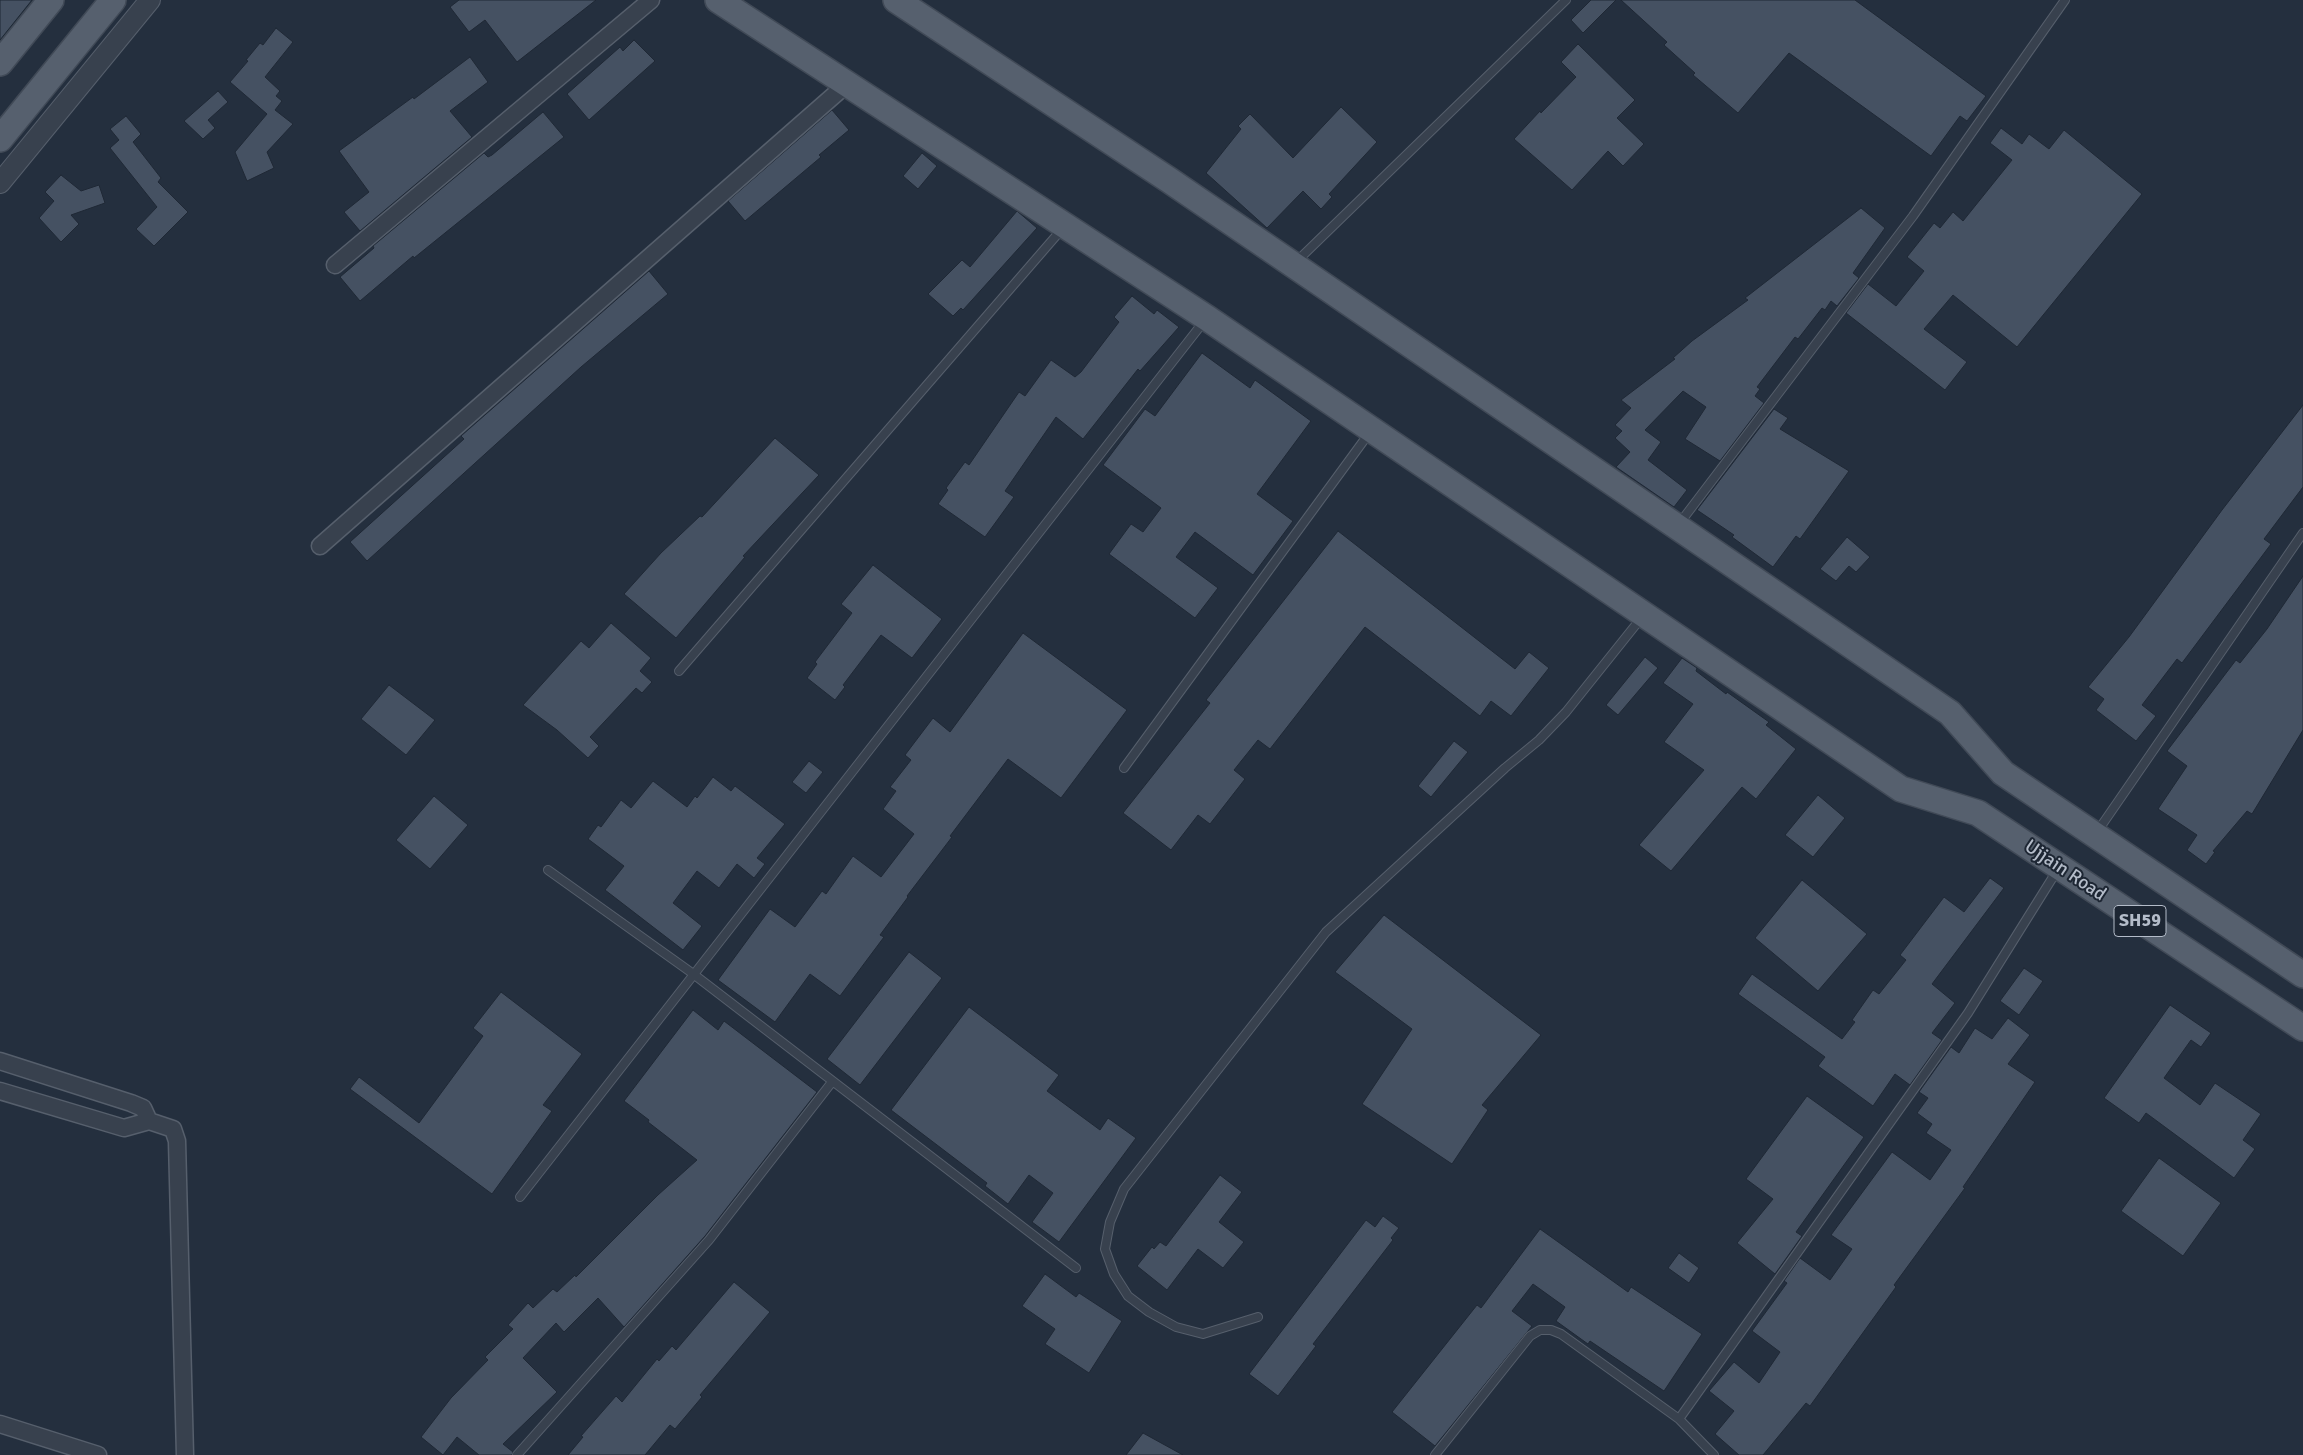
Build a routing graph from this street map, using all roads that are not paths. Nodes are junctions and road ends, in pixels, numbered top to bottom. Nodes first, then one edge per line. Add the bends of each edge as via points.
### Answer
1 (51, 0) edge
2 (112, 0) edge
3 (150, 0) edge
4 (651, 0) edge
5 (718, 0) edge
6 (896, 0) edge
7 (1566, 0) edge
8 (2065, 0) edge
9 (0, 63) edge
10 (848, 83) junction
11 (0, 139) edge
12 (0, 183) edge
13 (1065, 226) junction
14 (335, 265) dead end
15 (1293, 265) junction
16 (1207, 318) junction
17 (1371, 430) junction
18 (1678, 526) junction
19 (2303, 533) edge
20 (320, 546) dead end
21 (1643, 615) junction
22 (679, 671) dead end
23 (1124, 768) dead end
24 (2095, 835) junction
25 (2059, 868) junction
26 (548, 870) dead end
27 (692, 974) junction
28 (2303, 975) edge
29 (2303, 1028) edge
30 (0, 1061) edge
31 (832, 1082) junction
32 (0, 1091) edge
33 (149, 1121) junction
34 (520, 1197) dead end
35 (1076, 1268) dead end
36 (1258, 1317) dead end
37 (1679, 1419) junction
38 (0, 1424) edge
39 (98, 1455) edge
40 (184, 1455) edge
41 (517, 1455) edge
42 (1435, 1455) edge
43 (1714, 1455) edge

1 - 9 main road
2 - 11 main road
3 - 12 street
4 - 14 street
5 - 10 main road, Ujjain Road
6 - 15 main road
7 - 15 lane
8 - 18 lane via 1913,216
10 - 13 main road, Ujjain Road
10 - 20 street
13 - 16 main road, Ujjain Road
13 - 22 lane
15 - 18 main road
16 - 17 main road, Ujjain Road
16 - 27 lane
17 - 21 main road, Ujjain Road
17 - 23 lane
18 - 24 main road, SH59 via 1950,713 2003,773
19 - 24 lane
21 - 25 main road, Ujjain Road / SH59 via 1900,789 1978,813
21 - 36 lane via 1566,712 1539,740 1326,932 1124,1188 1110,1222 1106,1249 1114,1274 1128,1296 1176,1327 1203,1334
24 - 28 main road, SH59
25 - 29 main road, Ujjain Road / SH59
25 - 37 lane via 1968,1013
26 - 27 lane
27 - 31 lane
27 - 34 lane
30 - 33 street via 132,1103 143,1108
31 - 35 lane
31 - 41 lane via 709,1240
32 - 33 street via 124,1128
33 - 40 street via 173,1129 177,1141
37 - 42 lane via 1561,1334 1540,1330 1530,1336
37 - 43 lane
38 - 39 street

